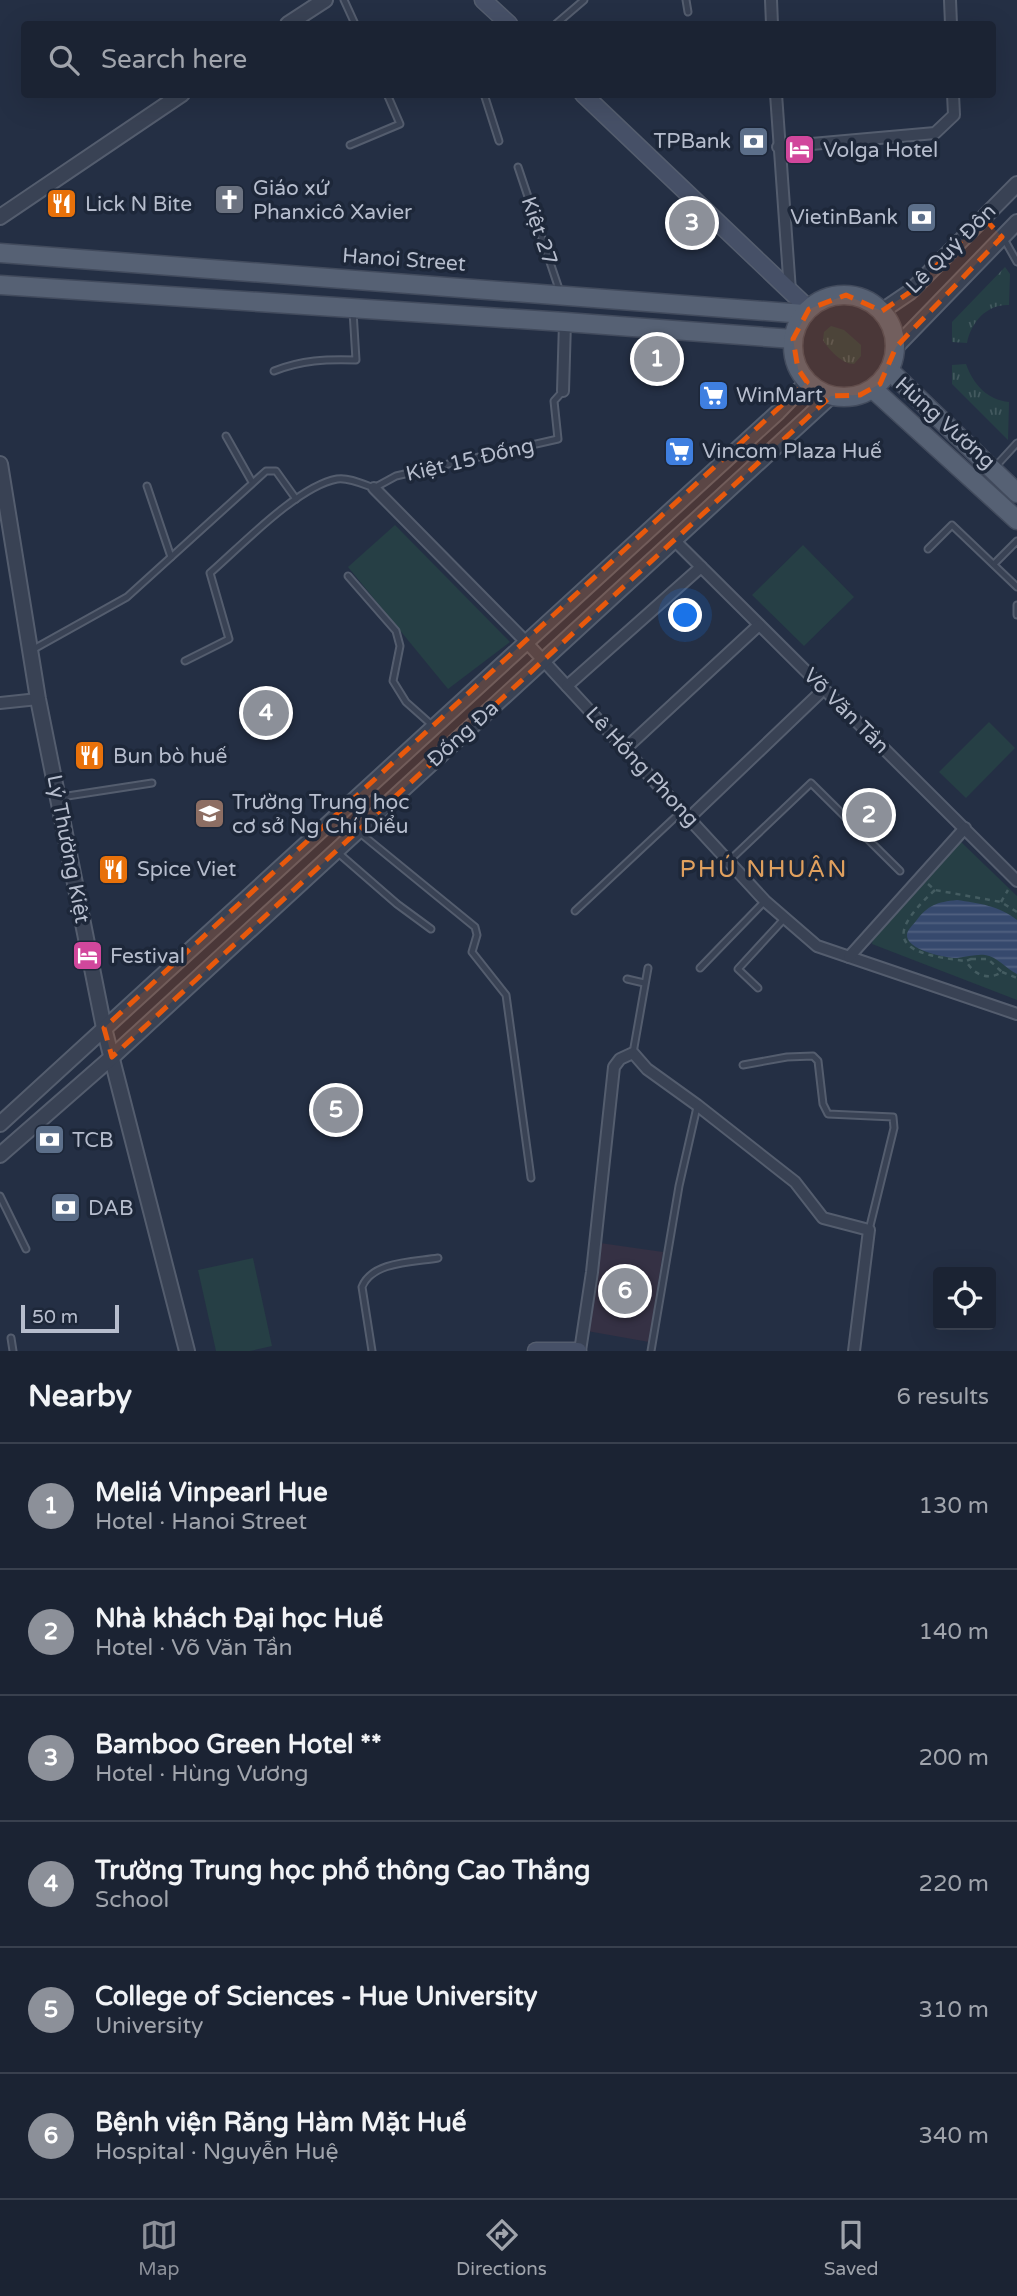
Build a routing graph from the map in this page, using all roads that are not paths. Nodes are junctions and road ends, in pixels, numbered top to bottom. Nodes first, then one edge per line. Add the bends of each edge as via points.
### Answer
1 (325, 0) edge
2 (344, 0) edge
3 (584, 0) edge
4 (686, 0) edge
5 (771, 0) edge
6 (950, 0) edge
7 (488, 1) edge
8 (688, 12) dead end
9 (293, 21) edge
10 (354, 21) edge
11 (506, 21) edge
12 (560, 21) edge
13 (772, 21) edge
14 (951, 21) edge
15 (176, 98) edge
16 (389, 98) edge
17 (485, 98) edge
18 (587, 98) edge
19 (776, 98) edge
20 (953, 98) edge
21 (499, 141) dead end
22 (350, 145) dead end
23 (778, 147) junction
24 (518, 167) dead end
25 (1017, 184) edge
26 (0, 217) edge
27 (984, 218) junction
28 (1017, 222) edge
29 (1002, 237) junction
30 (0, 253) edge
31 (1017, 262) edge
32 (0, 285) edge
33 (790, 291) junction
34 (561, 295) junction
35 (353, 308) junction
36 (882, 311) junction
37 (806, 312) junction
38 (565, 322) junction
39 (793, 339) junction
40 (896, 347) junction
41 (889, 370) junction
42 (274, 371) dead end
43 (807, 382) junction
44 (873, 388) junction
45 (563, 391) joint
46 (831, 396) junction
47 (226, 436) dead end
48 (1017, 443) edge
49 (0, 464) edge
50 (993, 470) junction
51 (252, 482) junction
52 (147, 486) dead end
53 (374, 488) junction
54 (1017, 493) edge
55 (296, 499) junction
56 (1017, 520) edge
57 (675, 541) junction
58 (1017, 541) edge
59 (928, 549) dead end
60 (171, 556) junction
61 (994, 564) junction
62 (701, 567) junction
63 (348, 576) dead end
64 (1017, 587) edge
65 (1017, 605) edge
66 (1017, 615) edge
67 (760, 625) junction
68 (527, 644) junction
69 (29, 651) junction
70 (185, 660) dead end
71 (544, 661) junction
72 (567, 687) junction
73 (824, 689) junction
74 (38, 699) junction
75 (0, 703) edge
76 (434, 727) junction
77 (626, 748) junction
78 (152, 783) dead end
79 (58, 797) junction
80 (686, 814) junction
81 (965, 828) junction
82 (357, 831) junction
83 (336, 851) junction
84 (729, 861) junction
85 (900, 871) dead end
86 (1014, 883) edge
87 (765, 901) junction
88 (575, 911) dead end
89 (784, 919) junction
90 (431, 929) dead end
91 (849, 957) junction
92 (648, 968) dead end
93 (700, 968) dead end
94 (627, 979) dead end
95 (645, 983) junction
96 (758, 988) dead end
97 (1017, 1014) edge
98 (104, 1028) junction
99 (633, 1053) junction
100 (112, 1057) junction
101 (743, 1065) dead end
102 (697, 1105) junction
103 (0, 1124) edge
104 (0, 1155) edge
105 (531, 1178) dead end
106 (0, 1196) edge
107 (869, 1230) junction
108 (26, 1249) dead end
109 (438, 1258) dead end
110 (11, 1338) dead end
111 (13, 1351) edge
112 (187, 1351) edge
113 (372, 1351) edge
114 (542, 1351) edge
115 (579, 1351) edge
116 (651, 1351) edge
117 (854, 1351) edge

1 - 9 street
2 - 10 lane
3 - 12 lane
4 - 8 lane
5 - 13 street
6 - 14 street
7 - 11 main road
15 - 26 street
16 - 22 lane via 400,124
17 - 21 lane
18 - 33 main road
19 - 23 street
20 - 23 street via 954,115 935,133
23 - 33 street
24 - 34 lane, Kiệt 27
25 - 27 street, Lê Quý Đôn
27 - 29 street
27 - 36 street, Lê Quý Đôn via 910,292
28 - 29 street, Lê Quý Đôn
29 - 31 lane
29 - 40 street, Lê Quý Đôn
30 - 34 main road, Hanoi Street
32 - 35 main road
33 - 37 main road
34 - 37 main road, Hanoi Street
35 - 38 main road
35 - 42 lane via 356,360 319,359
36 - 37 main road via 846,295 820,301
36 - 40 main road
37 - 39 main road
38 - 39 main road
38 - 45 street
39 - 43 main road via 793,355
40 - 41 main road
41 - 44 main road
41 - 50 main road, Hùng Vương
43 - 46 main road
43 - 68 street, Đống Đa
44 - 46 main road via 860,395
44 - 56 main road, Hùng Vương
45 - 53 lane, Kiệt 15 Đống via 554,401 558,439 396,476
46 - 57 street, Đống Đa
47 - 51 lane
48 - 50 lane
49 - 69 street, Lý Thường Kiệt
50 - 54 main road, Hùng Vương
51 - 55 lane via 266,471 276,471
51 - 60 lane
52 - 60 lane
53 - 55 lane via 339,478
53 - 68 street, Lê Hồng Phong
55 - 70 lane via 210,573 229,639
57 - 62 street, Võ Văn Tần
57 - 71 street, Đống Đa
58 - 61 lane
59 - 61 lane via 953,525
60 - 69 lane via 127,597
61 - 64 lane
62 - 67 street, Võ Văn Tần
62 - 72 street
63 - 76 lane via 396,631 400,646 393,681 406,702
65 - 66 lane
67 - 73 street, Võ Văn Tần
67 - 77 street
68 - 71 street, Lê Hồng Phong
68 - 76 street, Đống Đa
69 - 74 street, Lý Thường Kiệt
71 - 72 street, Lê Hồng Phong
71 - 82 street, Đống Đa
72 - 77 street, Lê Hồng Phong
73 - 80 street
73 - 81 street, Võ Văn Tần
74 - 75 street
74 - 79 street, Lý Thường Kiệt
76 - 98 street, Đống Đa
77 - 80 street, Lê Hồng Phong
78 - 79 lane
79 - 98 street, Lý Thường Kiệt
80 - 84 street, Lê Hồng Phong
80 - 88 lane
81 - 86 street, Võ Văn Tần
81 - 91 street
82 - 83 street, Đống Đa
82 - 105 lane via 475,927 472,952 506,995
83 - 90 lane
83 - 100 street, Đống Đa
84 - 85 lane via 811,783
84 - 87 street, Lê Hồng Phong
87 - 89 street, Lê Hồng Phong
87 - 93 lane
89 - 91 street, Lê Hồng Phong via 817,946
89 - 96 lane via 738,969
91 - 97 street, Lê Hồng Phong
92 - 95 lane
94 - 95 lane
95 - 99 lane
98 - 100 street, Lý Thường Kiệt
98 - 103 street, Đống Đa
99 - 102 street via 647,1069
99 - 115 street via 614,1067
100 - 104 street, Đống Đa
100 - 112 street, Lý Thường Kiệt
101 - 107 lane via 813,1056 818,1061 828,1114 893,1117
102 - 107 street via 794,1182 823,1217
102 - 116 lane via 678,1186
106 - 108 lane
107 - 117 street
109 - 113 lane via 382,1268 365,1279 362,1287
110 - 111 lane
114 - 115 main road

